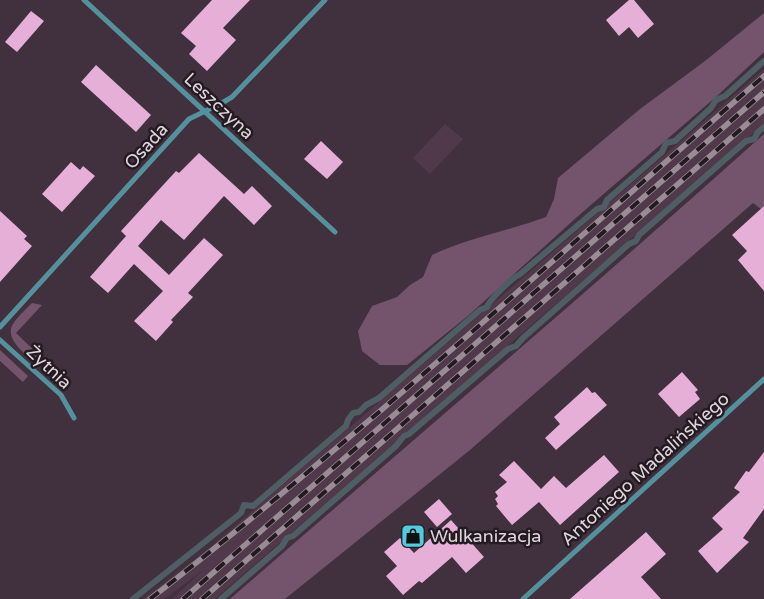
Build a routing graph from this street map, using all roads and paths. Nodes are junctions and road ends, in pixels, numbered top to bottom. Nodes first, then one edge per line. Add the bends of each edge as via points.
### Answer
1 (84, 0) edge
2 (325, 0) edge
3 (204, 111) junction
4 (335, 232) dead end
5 (0, 327) edge
6 (0, 340) edge
7 (764, 379) edge
8 (74, 418) dead end
9 (523, 599) edge

1 - 3 street, Leszczyna
2 - 3 street, Osada via 232,97
3 - 4 street, Leszczyna
3 - 5 street, Osada via 185,123
6 - 8 street, Żytnia via 61,395
7 - 9 street, Antoniego Madalińskiego

